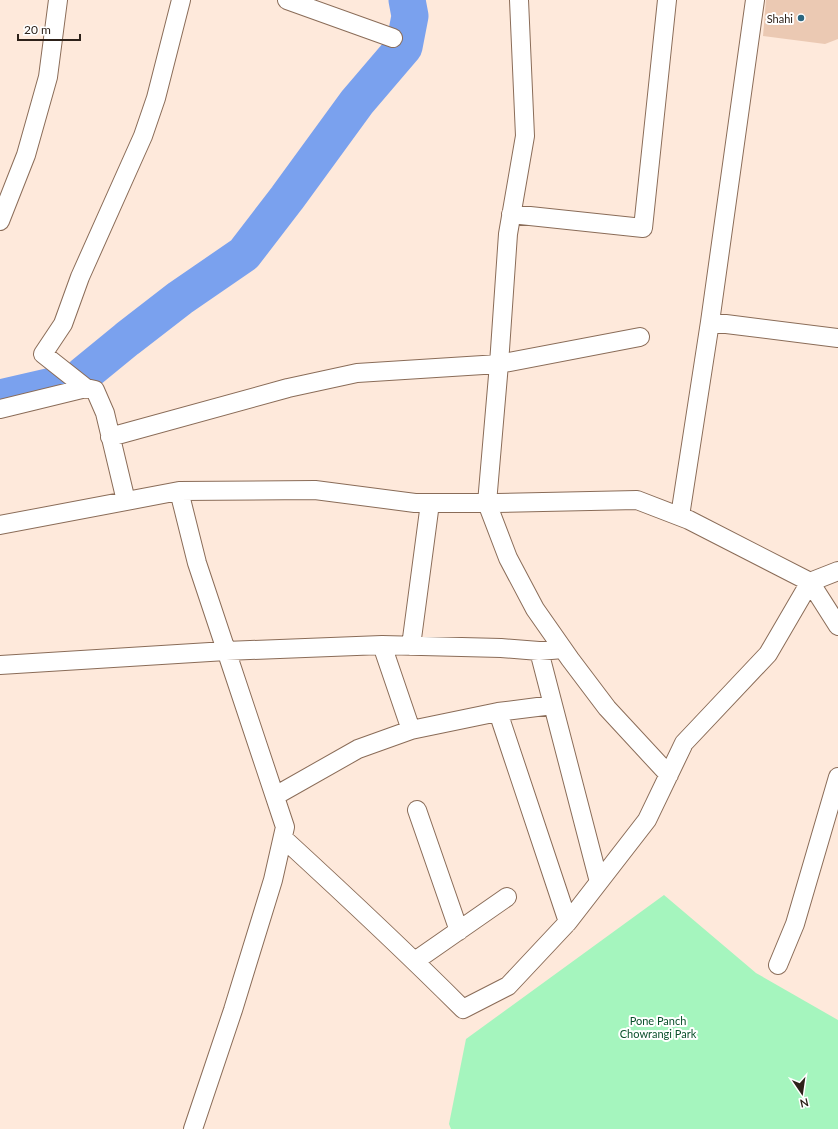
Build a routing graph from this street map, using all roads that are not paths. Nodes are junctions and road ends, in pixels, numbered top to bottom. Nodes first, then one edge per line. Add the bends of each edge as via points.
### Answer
1 (58, 0) edge
2 (181, 0) edge
3 (287, 0) edge
4 (519, 0) edge
5 (667, 0) edge
6 (755, 0) edge
7 (393, 38) dead end
8 (511, 214) junction
9 (0, 221) edge
10 (710, 322) junction
11 (640, 337) dead end
12 (838, 338) edge
13 (499, 364) junction
14 (86, 388) junction
15 (0, 409) edge
16 (110, 437) junction
17 (179, 491) junction
18 (126, 501) junction
19 (430, 503) junction
20 (487, 503) junction
21 (680, 516) junction
22 (0, 525) edge
23 (838, 571) edge
24 (810, 582) junction
25 (838, 626) edge
26 (382, 645) junction
27 (412, 646) junction
28 (563, 649) junction
29 (226, 651) junction
30 (538, 651) junction
31 (0, 666) edge
32 (553, 705) junction
33 (498, 712) junction
34 (411, 730) junction
35 (668, 776) junction
36 (838, 777) edge
37 (275, 796) junction
38 (417, 810) dead end
39 (283, 838) junction
40 (599, 882) junction
41 (507, 898) dead end
42 (568, 922) junction
43 (459, 931) junction
44 (415, 961) junction
45 (778, 965) dead end
46 (193, 1129) edge

1 - 9 street via 48,77 26,155
2 - 14 street via 156,98 143,136 80,278 63,324 43,354
3 - 7 street
4 - 8 street via 525,136
5 - 8 street via 643,228
6 - 10 street
8 - 13 street
10 - 12 street
10 - 21 street
11 - 13 street
13 - 16 street via 357,373 288,388
13 - 20 street
14 - 15 street
14 - 16 street via 95,390 105,413
16 - 18 street
17 - 18 street
17 - 19 street via 315,490
17 - 29 street via 197,563
18 - 22 street
19 - 20 street
19 - 27 street
20 - 21 street via 637,500
20 - 28 street via 508,558 535,609
21 - 24 street
23 - 24 street
24 - 25 street
24 - 35 street via 768,654 684,743
26 - 27 street
26 - 29 street
26 - 34 street
27 - 30 street
28 - 30 street
28 - 35 street via 607,708
29 - 31 street
29 - 37 street
30 - 32 street
32 - 33 street
32 - 40 street
33 - 34 street
33 - 42 street
34 - 37 street via 358,749
35 - 40 street via 647,820
36 - 45 street via 795,924
37 - 39 street via 285,827
38 - 43 street
39 - 44 street
39 - 46 street via 274,880
40 - 42 street
41 - 43 street
42 - 44 street via 508,986 463,1009
43 - 44 street

